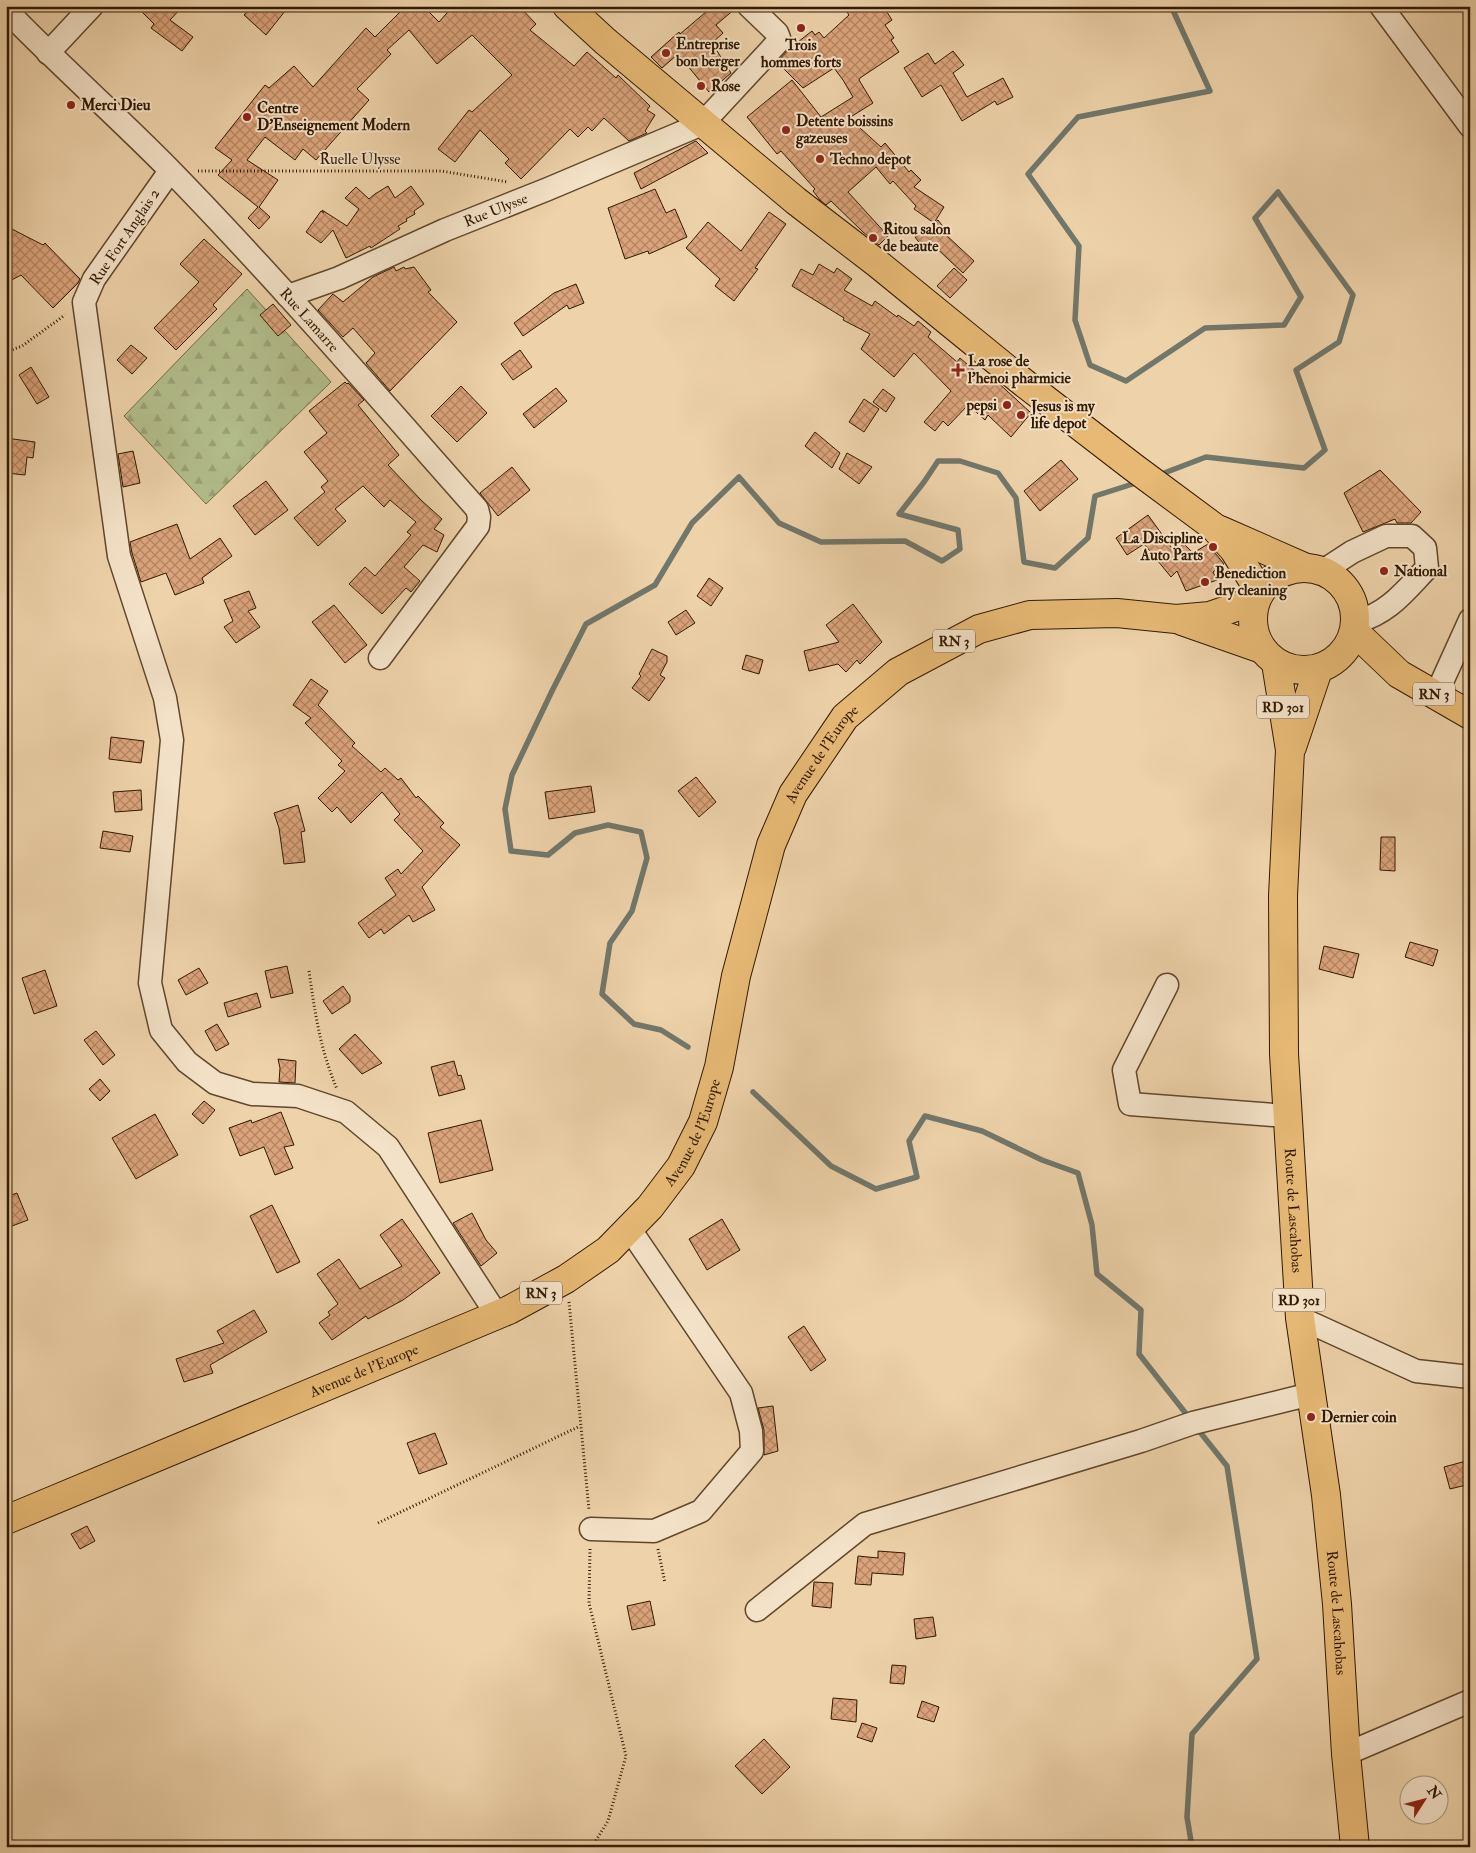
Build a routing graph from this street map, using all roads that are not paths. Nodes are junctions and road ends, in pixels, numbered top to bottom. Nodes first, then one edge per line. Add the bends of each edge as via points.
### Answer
1 (92, 6) edge
2 (567, 6) edge
3 (749, 6) edge
4 (1381, 6) edge
5 (6, 10) edge
6 (48, 53) junction
7 (702, 124) junction
8 (1470, 126) edge
9 (170, 171) junction
10 (288, 296) junction
11 (1214, 527) junction
12 (1313, 569) junction
13 (1258, 596) junction
14 (1176, 619) junction
15 (1470, 620) edge
16 (1356, 627) junction
17 (1269, 656) junction
18 (380, 658) dead end
19 (1328, 664) junction
20 (1398, 674) junction
21 (1436, 696) junction
22 (1470, 715) edge
23 (1290, 750) junction
24 (1167, 985) dead end
25 (1287, 1116) junction
26 (629, 1228) junction
27 (497, 1315) junction
28 (1300, 1318) junction
29 (1470, 1377) edge
30 (1311, 1394) junction
31 (6, 1520) edge
32 (591, 1529) road end
33 (757, 1610) dead end
34 (1470, 1701) edge
35 (1346, 1754) junction
36 (1355, 1847) edge

1 - 6 street
2 - 7 main road
3 - 7 street via 778,33 778,42
4 - 8 street
5 - 6 street, Rue Lamarre
6 - 9 street, Rue Lamarre
7 - 10 street, Rue Ulysse via 445,230 339,278
7 - 11 main road via 1024,383
9 - 10 street, Rue Lamarre
9 - 27 street, Rue Fort Anglais 2 via 94,279 84,302 119,556 165,698 172,740 150,983 161,1030 187,1062 215,1083 252,1094 298,1096 346,1112 388,1147
10 - 18 street, Rue Lamarre via 477,509 478,526
11 - 12 main road
11 - 13 main road via 1234,550
12 - 13 main road via 1286,570 1272,579
12 - 16 main road via 1341,583 1353,601
12 - 16 street via 1386,536 1412,536 1425,548 1427,568 1394,602
13 - 14 main road, Avenue de l'Europe / RN 3 via 1210,616
13 - 17 main road via 1253,617 1255,634
14 - 17 main road, Avenue de l'Europe / RN 3
14 - 26 main road, Avenue de l'Europe / RN 3 via 1116,613 1030,615 979,629 898,672 845,717 793,794 771,845 736,976 719,1067 704,1122 682,1166
15 - 21 street
16 - 19 main road via 1349,646
16 - 20 main road, RN 3
17 - 19 main road via 1296,670
17 - 23 main road, Route de Lascahobas / RD 301
19 - 20 main road, RN 3
19 - 23 main road, Route de Lascahobas / RD 301
20 - 21 main road, RN 3
21 - 22 main road, RN 3
23 - 25 main road, Route de Lascahobas / RD 301 via 1283,896
24 - 25 street via 1124,1070 1130,1104
25 - 28 main road, Route de Lascahobas / RD 301
26 - 27 main road, Avenue de l'Europe / RN 3 via 608,1250 566,1279
26 - 32 street via 741,1393 752,1431 752,1451 700,1511 654,1531
27 - 31 main road, Avenue de l'Europe / RN 3
28 - 29 street via 1416,1371
28 - 30 main road, Route de Lascahobas / RD 301
30 - 33 street via 1193,1423 865,1524
30 - 35 main road, Route de Lascahobas / RD 301 via 1337,1604
34 - 35 street
35 - 36 main road, Route de Lascahobas / RD 301

